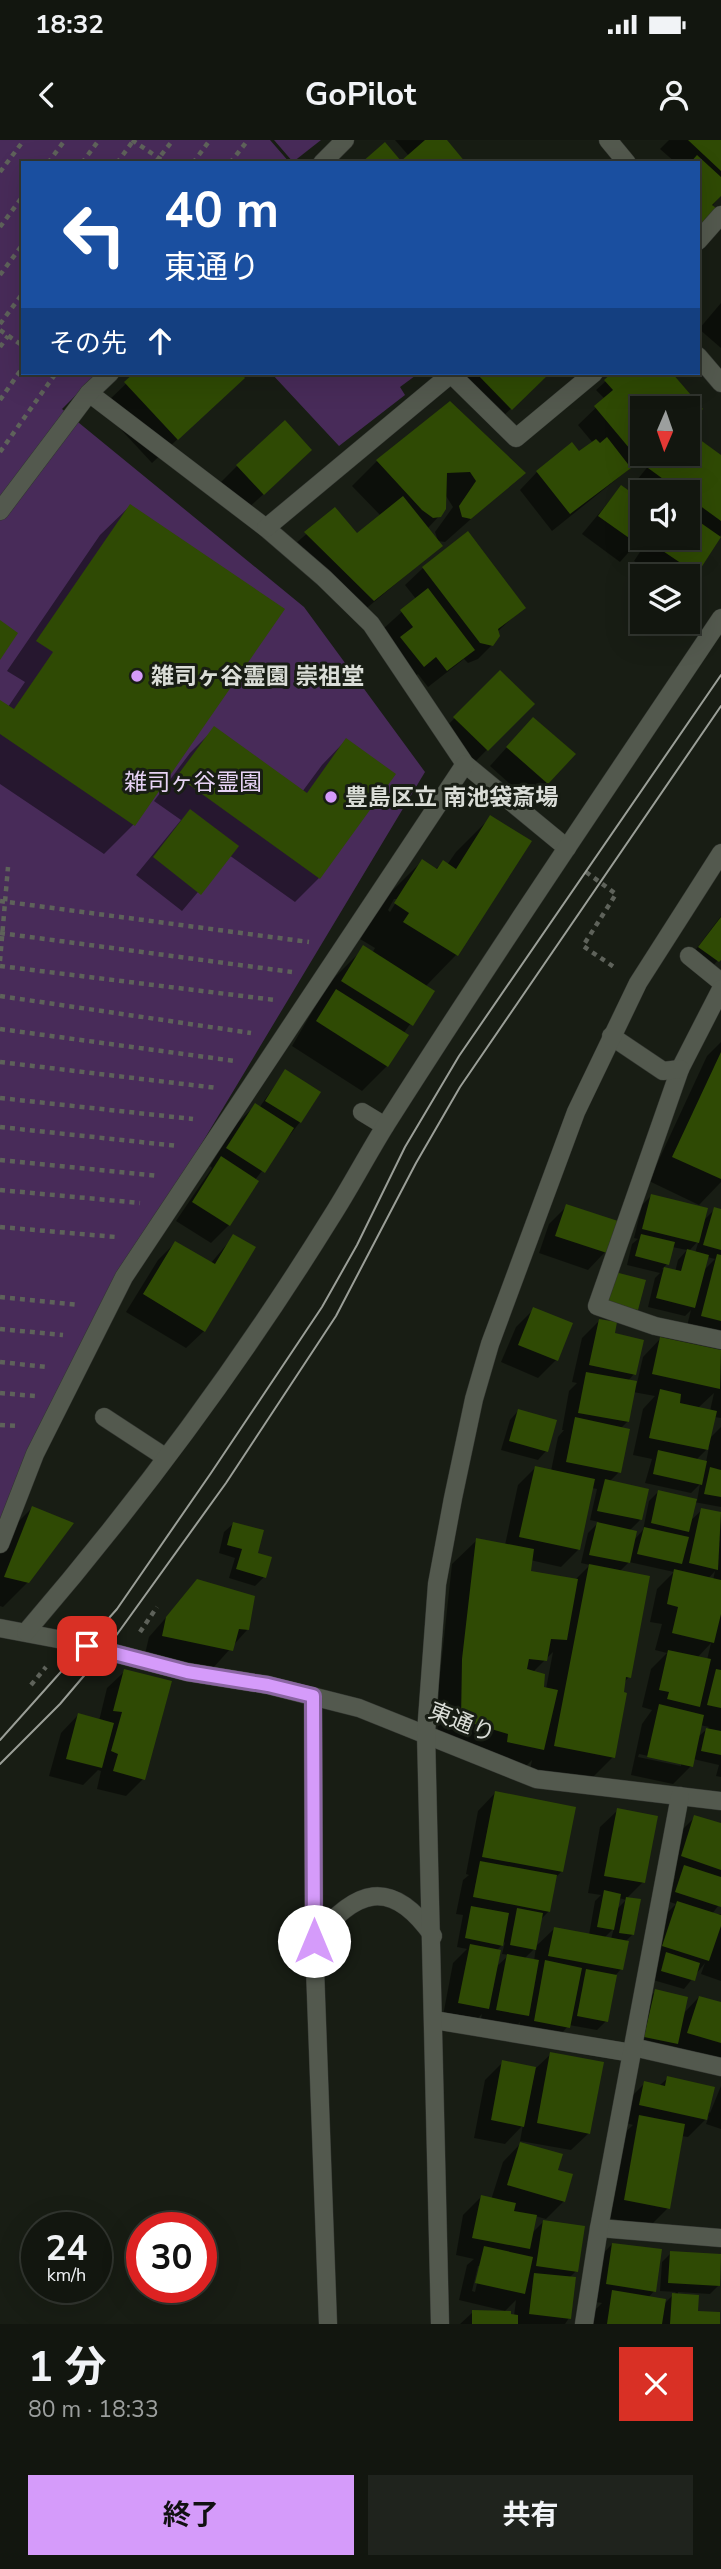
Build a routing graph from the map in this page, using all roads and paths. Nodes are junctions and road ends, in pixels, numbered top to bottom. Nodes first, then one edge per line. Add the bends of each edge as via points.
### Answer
1 (24, 140) edge
2 (65, 140) edge
3 (99, 140) edge
4 (133, 140) edge
5 (173, 140) edge
6 (210, 140) edge
7 (248, 140) edge
8 (345, 140) edge
9 (608, 140) edge
10 (157, 160) edge
11 (49, 161) edge
12 (83, 161) edge
13 (118, 161) edge
14 (194, 161) edge
15 (232, 161) edge
16 (324, 161) edge
17 (624, 161) edge
18 (0, 172) edge
19 (21, 199) edge
20 (721, 215) edge
21 (0, 227) edge
22 (700, 239) edge
23 (21, 247) edge
24 (0, 275) edge
25 (21, 296) edge
26 (0, 324) edge
27 (0, 330) edge
28 (8, 335) junction
29 (21, 344) edge
30 (0, 347) edge
31 (700, 358) edge
32 (21, 370) edge
33 (55, 375) edge
34 (108, 375) edge
35 (450, 375) edge
36 (452, 375) edge
37 (591, 375) edge
38 (721, 383) edge
39 (89, 393) junction
40 (0, 400) edge
41 (0, 452) edge
42 (0, 512) edge
43 (266, 528) junction
44 (721, 618) edge
45 (465, 764) junction
46 (564, 852) junction
47 (721, 853) edge
48 (8, 867) dead end
49 (3, 902) edge
50 (1, 933) edge
51 (309, 942) dead end
52 (689, 956) dead end
53 (0, 961) edge
54 (0, 966) edge
55 (293, 972) dead end
56 (721, 982) edge
57 (639, 984) junction
58 (721, 989) edge
59 (0, 996) edge
60 (279, 1000) dead end
61 (0, 1029) edge
62 (262, 1035) dead end
63 (611, 1036) junction
64 (0, 1062) edge
65 (236, 1062) dead end
66 (680, 1069) junction
67 (225, 1089) dead end
68 (0, 1097) edge
69 (362, 1112) dead end
70 (194, 1120) dead end
71 (385, 1126) junction
72 (0, 1127) edge
73 (179, 1146) dead end
74 (0, 1160) edge
75 (160, 1176) dead end
76 (0, 1190) edge
77 (146, 1204) dead end
78 (0, 1227) edge
79 (148, 1240) junction
80 (0, 1297) edge
81 (83, 1305) dead end
82 (0, 1329) edge
83 (73, 1335) dead end
84 (721, 1340) edge
85 (0, 1362) edge
86 (55, 1367) dead end
87 (0, 1393) edge
88 (45, 1397) dead end
89 (104, 1417) dead end
90 (165, 1457) junction
91 (0, 1544) edge
92 (0, 1628) edge
93 (26, 1632) junction
94 (313, 1696) junction
95 (426, 1733) junction
96 (680, 1796) junction
97 (721, 1801) edge
98 (433, 1936) junction
99 (314, 1941) junction
100 (434, 2020) junction
101 (632, 2050) junction
102 (721, 2067) edge
103 (599, 2228) junction
104 (721, 2238) edge
105 (328, 2324) edge
106 (440, 2324) edge
107 (584, 2324) edge

1 - 18 path
2 - 11 path
3 - 12 path
4 - 10 path
4 - 13 path
5 - 10 path
6 - 14 path
7 - 15 path
8 - 16 street
9 - 17 street
19 - 21 path
20 - 22 street
23 - 24 path
25 - 26 path
27 - 28 path
28 - 29 path
28 - 30 path
31 - 38 street
32 - 40 path
33 - 41 path
34 - 39 street
35 - 43 street
36 - 37 street via 516,438
39 - 42 street
39 - 43 street
43 - 45 street via 371,624
44 - 46 street
45 - 46 street
45 - 79 street
46 - 57 path via 616,894 583,946
46 - 71 street
47 - 57 street
48 - 49 path
49 - 50 path
49 - 51 path
50 - 53 path
50 - 55 path
52 - 56 street
54 - 60 path
57 - 63 street
58 - 66 street
59 - 62 path
61 - 65 path
63 - 66 street via 663,1071
63 - 95 street via 576,1112 474,1399 437,1584
64 - 67 path
66 - 84 street via 597,1306 655,1326
68 - 70 path
69 - 71 street
71 - 90 street via 330,1220
72 - 73 path
74 - 75 path
76 - 77 path
78 - 79 path
79 - 91 street via 124,1277 35,1454
80 - 81 path
82 - 83 path
85 - 86 path
87 - 88 path
89 - 90 street
90 - 93 street via 109,1534
92 - 93 street, 東通り
93 - 94 street, 東通り via 187,1672
94 - 95 street, 東通り
94 - 99 street
95 - 96 street, 東通り via 536,1779
95 - 98 street
96 - 97 street, 東通り
96 - 101 street
98 - 99 street via 407,1904 387,1897 365,1898 334,1916
98 - 100 street
99 - 105 street
100 - 101 street
100 - 106 street
101 - 102 street
101 - 103 street
103 - 104 street
103 - 107 street

